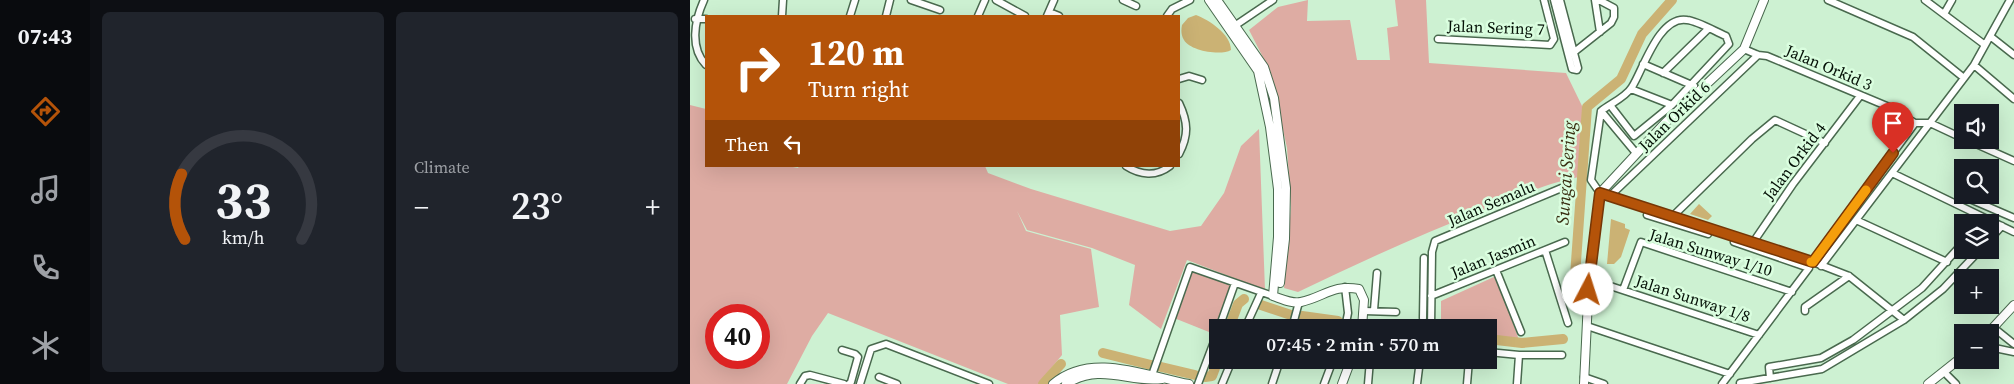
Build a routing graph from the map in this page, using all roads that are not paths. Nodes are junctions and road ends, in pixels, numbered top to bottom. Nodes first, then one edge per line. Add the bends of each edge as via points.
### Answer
1 (704, 0) edge
2 (783, 0) edge
3 (855, 0) edge
4 (890, 0) edge
5 (911, 0) edge
6 (985, 0) edge
7 (996, 0) edge
8 (1054, 0) edge
9 (1122, 0) edge
10 (1190, 0) edge
11 (1209, 0) edge
12 (1217, 0) edge
13 (1273, 0) edge
14 (1544, 0) edge
15 (1554, 0) edge
16 (1560, 0) edge
17 (1597, 0) edge
18 (1764, 0) edge
19 (1828, 0) edge
20 (1925, 0) edge
21 (1952, 0) edge
22 (2010, 0) edge
23 (1136, 6) dead end
24 (1010, 8) junction
25 (940, 10) dead end
26 (1048, 14) edge
27 (1944, 14) junction
28 (782, 15) edge
29 (850, 15) edge
30 (886, 15) edge
31 (978, 15) edge
32 (1006, 15) edge
33 (1023, 15) edge
34 (1168, 15) edge
35 (695, 19) junction
36 (705, 19) edge
37 (1233, 27) junction
38 (1708, 29) junction
39 (1600, 32) junction
40 (1990, 36) junction
41 (1438, 39) dead end
42 (1985, 45) junction
43 (1744, 49) junction
44 (1572, 53) junction
45 (1758, 55) junction
46 (2014, 55) edge
47 (705, 64) edge
48 (1643, 64) junction
49 (1974, 65) junction
50 (1662, 73) junction
51 (1964, 78) junction
52 (1180, 79) edge
53 (1202, 80) dead end
54 (1692, 85) junction
55 (1631, 89) junction
56 (1700, 89) junction
57 (1860, 96) junction
58 (2014, 99) edge
59 (1180, 105) edge
60 (1610, 105) junction
61 (1672, 105) junction
62 (1602, 111) junction
63 (1659, 115) junction
64 (1665, 123) junction
65 (1914, 123) junction
66 (1930, 123) junction
67 (1954, 134) edge
68 (1825, 143) junction
69 (1986, 149) edge
70 (1180, 152) edge
71 (1636, 153) junction
72 (2014, 162) edge
73 (1128, 167) edge
74 (1169, 167) edge
75 (1892, 173) junction
76 (1564, 187) dead end
77 (1600, 193) junction
78 (1610, 196) junction
79 (1982, 204) edge
80 (1972, 214) edge
81 (1647, 215) dead end
82 (1672, 217) junction
83 (2014, 218) edge
84 (1856, 220) junction
85 (1999, 225) edge
86 (2002, 226) junction
87 (1999, 229) edge
88 (2014, 232) edge
89 (1565, 242) dead end
90 (1752, 244) junction
91 (1545, 250) junction
92 (1954, 254) edge
93 (1424, 258) dead end
94 (1971, 259) edge
95 (1813, 262) junction
96 (1947, 262) junction
97 (1821, 266) junction
98 (1496, 270) junction
99 (1377, 273) dead end
100 (1849, 276) junction
101 (1589, 279) junction
102 (1235, 284) junction
103 (1345, 286) junction
104 (1623, 290) junction
105 (1792, 292) junction
106 (1261, 293) junction
107 (1431, 296) junction
108 (1275, 297) junction
109 (1299, 302) junction
110 (2014, 305) edge
111 (1374, 310) junction
112 (1804, 310) dead end
113 (1892, 310) junction
114 (1364, 311) junction
115 (1396, 312) dead end
116 (2014, 312) edge
117 (1423, 318) dead end
118 (1222, 319) edge
119 (1249, 319) edge
120 (1294, 319) edge
121 (1347, 319) edge
122 (1363, 319) edge
123 (1431, 319) edge
124 (1904, 320) junction
125 (1568, 323) dead end
126 (1999, 324) edge
127 (1587, 326) junction
128 (1999, 326) edge
129 (1521, 332) dead end
130 (1999, 334) edge
131 (1759, 335) junction
132 (2014, 344) edge
133 (1999, 349) edge
134 (842, 350) dead end
135 (2014, 352) edge
136 (1497, 353) edge
137 (1562, 354) dead end
138 (1209, 355) edge
139 (1519, 355) junction
140 (1954, 363) edge
141 (1228, 369) edge
142 (1277, 369) edge
143 (1330, 369) edge
144 (1348, 369) edge
145 (1369, 369) edge
146 (1419, 369) edge
147 (1468, 369) edge
148 (1954, 369) edge
149 (1099, 371) junction
150 (1730, 374) junction
151 (1947, 375) junction
152 (879, 377) dead end
153 (1770, 378) junction
154 (1151, 379) junction
155 (1584, 381) edge
156 (984, 383) edge
157 (1740, 383) edge
158 (800, 384) edge
159 (844, 384) edge
160 (848, 384) edge
161 (860, 384) edge
162 (897, 384) edge
163 (1053, 384) edge
164 (1066, 384) edge
165 (1189, 384) edge
166 (1198, 384) edge
167 (1222, 384) edge
168 (1272, 384) edge
169 (1324, 384) edge
170 (1342, 384) edge
171 (1368, 384) edge
172 (1417, 384) edge
173 (1467, 384) edge
174 (1516, 384) edge
175 (1604, 384) edge
176 (1722, 384) edge
177 (1928, 384) edge
178 (1935, 384) edge
179 (1956, 384) edge

1 - 35 street
2 - 28 street
3 - 29 street
4 - 30 street
5 - 25 street
6 - 31 street
7 - 24 street
8 - 26 street
9 - 23 street
10 - 34 street via 1172,9
11 - 37 street
12 - 37 street
13 - 37 street
14 - 41 street, Jalan Sering 7 via 1554,39 1550,45
15 - 44 street
16 - 44 street
17 - 39 street
17 - 39 street via 1614,8 1614,17
18 - 43 street
19 - 51 street via 1913,37
20 - 27 street
21 - 27 street
22 - 40 street
24 - 32 street
24 - 33 street
27 - 42 street
35 - 36 street
35 - 47 street via 692,45 695,54
37 - 108 street via 1258,71 1270,127 1278,188
37 - 108 street via 1264,67 1274,98 1286,188 1286,239
38 - 48 street via 1688,20 1673,23 1653,43
38 - 50 street
38 - 54 street via 1726,36 1729,44
39 - 44 street
40 - 42 street
40 - 46 street
42 - 49 street
43 - 45 street, Jalan Orkid 3
43 - 56 street
45 - 57 street, Jalan Orkid 3
45 - 78 street, Jalan Orkid 6
48 - 50 street
48 - 55 street
49 - 51 street
49 - 58 street
50 - 54 street
51 - 66 street
52 - 53 street via 1189,76
54 - 56 street
54 - 61 street
55 - 60 street
55 - 61 street
56 - 64 street
57 - 65 street, Jalan Orkid 3 via 1890,107
57 - 68 street, Jalan Orkid 4
59 - 70 street via 1188,125
60 - 62 street
60 - 63 street via 1634,136
61 - 63 street
62 - 71 street
62 - 77 street via 1591,180
63 - 64 street
64 - 71 street
65 - 66 street
65 - 95 street
66 - 67 street
66 - 75 street
68 - 82 street via 1776,120
68 - 90 street, Jalan Orkid 4
69 - 72 street
71 - 77 street
73 - 74 street via 1138,173 1150,174
75 - 80 street
75 - 84 street
76 - 107 street, Jalan Semalu via 1435,241
77 - 78 street
77 - 101 street
78 - 82 street
79 - 83 street
81 - 105 street via 1809,268
82 - 90 street
84 - 96 street
84 - 97 street
85 - 86 street
86 - 87 street
86 - 88 street
89 - 91 street, Jalan Jasmin
90 - 95 street
91 - 98 street, Jalan Jasmin
91 - 125 street
92 - 96 street
93 - 117 street
94 - 124 street via 1942,289
95 - 97 street
96 - 113 street via 1922,288
97 - 100 street
98 - 107 street, Jalan Jasmin
98 - 129 street
99 - 111 street
100 - 112 street
100 - 113 street
101 - 104 street, Jalan Sunway 1/8
101 - 127 street
102 - 106 street
102 - 118 street
102 - 154 street via 1190,267
103 - 109 street
103 - 114 street via 1359,290 1364,300
103 - 121 street
104 - 105 street, Jalan Sunway 1/10 via 1641,242
104 - 131 street, Jalan Sunway 1/8
105 - 131 street
106 - 108 street
106 - 119 street
107 - 123 street
108 - 109 street
109 - 120 street
110 - 126 street
111 - 114 street
111 - 115 street
113 - 124 street
113 - 153 street via 1853,340 1821,358 1768,367
114 - 122 street
116 - 128 street
124 - 153 street via 1822,369
127 - 150 street
127 - 155 street
130 - 132 street
131 - 150 street
133 - 135 street
134 - 160 street via 858,357
136 - 139 street
137 - 139 street
138 - 166 street
139 - 174 street
140 - 177 street
141 - 167 street
142 - 168 street
143 - 169 street
144 - 170 street
145 - 171 street
146 - 172 street
147 - 173 street
148 - 151 street
149 - 154 street
149 - 163 street via 1074,371
149 - 164 street
150 - 176 street
151 - 178 street
151 - 179 street
152 - 162 street
153 - 157 street
154 - 165 street
155 - 175 street
156 - 161 street via 886,344 878,345 868,353
158 - 159 street via 805,376

